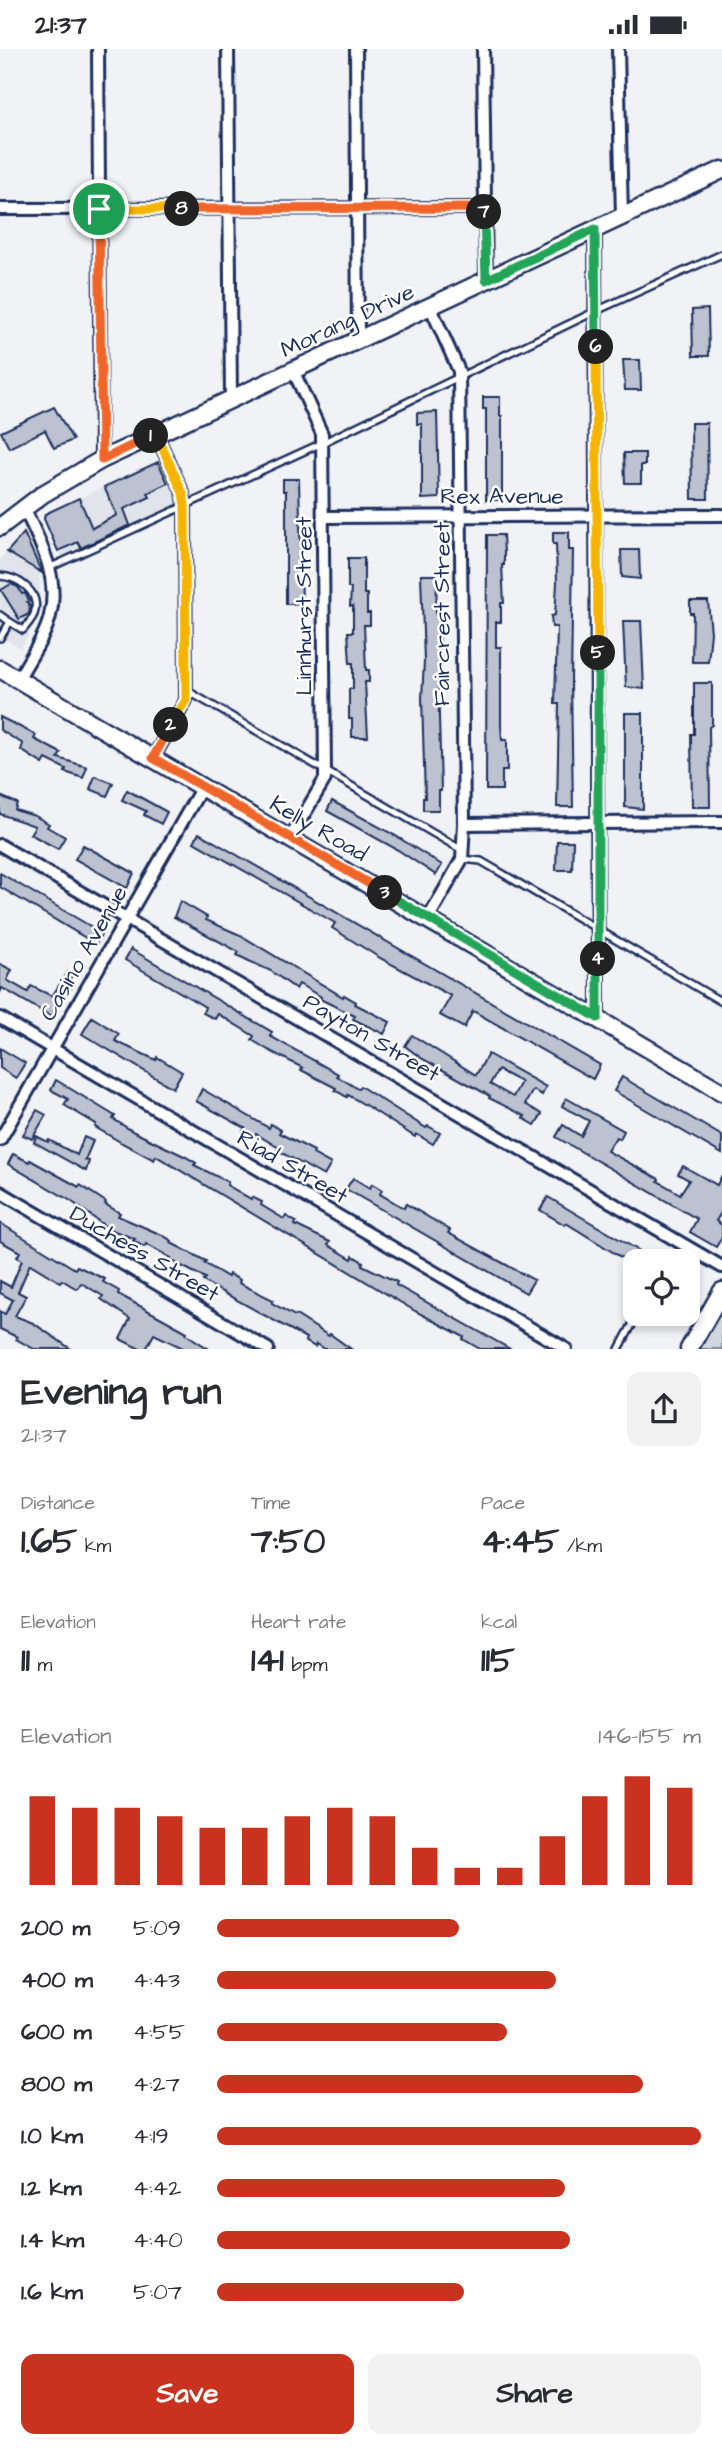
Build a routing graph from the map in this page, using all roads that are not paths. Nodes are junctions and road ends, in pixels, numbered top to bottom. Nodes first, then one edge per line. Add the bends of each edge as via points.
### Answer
1 (98, 49) edge
2 (228, 49) edge
3 (356, 49) edge
4 (483, 49) edge
5 (618, 49) edge
6 (722, 170) edge
7 (357, 208) junction
8 (484, 208) junction
9 (0, 209) edge
10 (99, 209) junction
11 (229, 209) junction
12 (622, 217) junction
13 (595, 229) junction
14 (722, 254) edge
15 (486, 280) junction
16 (430, 306) junction
17 (596, 311) junction
18 (358, 340) junction
19 (293, 370) junction
20 (459, 378) junction
21 (231, 399) junction
22 (156, 434) junction
23 (322, 443) junction
24 (102, 460) junction
25 (185, 505) junction
26 (24, 508) junction
27 (598, 515) junction
28 (722, 515) edge
29 (461, 516) junction
30 (324, 517) junction
31 (0, 527) edge
32 (51, 567) junction
33 (0, 576) edge
34 (0, 615) edge
35 (10, 622) junction
36 (0, 638) edge
37 (0, 669) edge
38 (18, 680) junction
39 (186, 690) junction
40 (153, 758) junction
41 (325, 773) junction
42 (202, 787) junction
43 (722, 822) edge
44 (599, 823) junction
45 (464, 824) junction
46 (290, 838) junction
47 (0, 845) edge
48 (462, 854) junction
49 (127, 919) junction
50 (428, 919) junction
51 (598, 931) junction
52 (722, 1002) edge
53 (598, 1018) junction
54 (0, 1019) edge
55 (52, 1049) junction
56 (722, 1092) edge
57 (0, 1140) edge
58 (0, 1192) edge
59 (722, 1267) edge
60 (722, 1291) edge
61 (631, 1326) edge
62 (268, 1349) edge
63 (566, 1349) edge
64 (619, 1349) edge
65 (689, 1349) edge

1 - 10 street
2 - 11 street
3 - 7 street
4 - 8 street
5 - 12 street
6 - 12 street, Morang Drive
7 - 8 street
7 - 11 street
7 - 18 street
8 - 15 street
9 - 10 street
10 - 11 street
10 - 24 street
11 - 21 street
12 - 13 street, Morang Drive
13 - 15 street, Morang Drive
13 - 17 street
14 - 17 lane
15 - 16 street, Morang Drive
16 - 18 street, Morang Drive
16 - 20 street, Faircrest Street
17 - 20 lane
17 - 27 street
18 - 19 street, Morang Drive
19 - 21 street, Morang Drive
19 - 23 street, Linnhurst Street
20 - 23 lane
20 - 29 street, Faircrest Street
21 - 22 street, Morang Drive
22 - 24 street, Morang Drive
22 - 25 street
23 - 25 lane
23 - 30 street, Linnhurst Street
24 - 26 street, Morang Drive
25 - 32 lane
25 - 39 street
26 - 31 street, Morang Drive
26 - 32 street
27 - 28 street, Rex Avenue
27 - 29 street, Rex Avenue
27 - 44 street
29 - 30 street, Rex Avenue
29 - 45 street, Faircrest Street
30 - 41 street, Linnhurst Street
32 - 38 street via 50,617
33 - 35 lane via 14,577 35,601 35,613 23,630
34 - 35 lane
35 - 36 lane
37 - 38 street, Kelly Road
38 - 40 street, Kelly Road
39 - 40 street via 186,700
39 - 41 lane
40 - 42 street, Kelly Road
41 - 46 street, Linnhurst Street
41 - 48 lane
42 - 46 street, Kelly Road
42 - 49 street, Casino Avenue
43 - 44 street
44 - 45 street
44 - 51 street
45 - 48 street, Faircrest Street
46 - 50 street, Kelly Road
47 - 49 street, Payton Street
48 - 50 street, Faircrest Street
48 - 51 lane
49 - 55 street, Casino Avenue
49 - 59 street, Payton Street
50 - 53 street, Kelly Road
51 - 52 lane
51 - 53 street
53 - 56 street, Kelly Road
54 - 55 street, Riad Street
55 - 57 street, Casino Avenue
55 - 63 street, Riad Street
58 - 62 street, Duchess Street
60 - 65 street
61 - 64 lane

